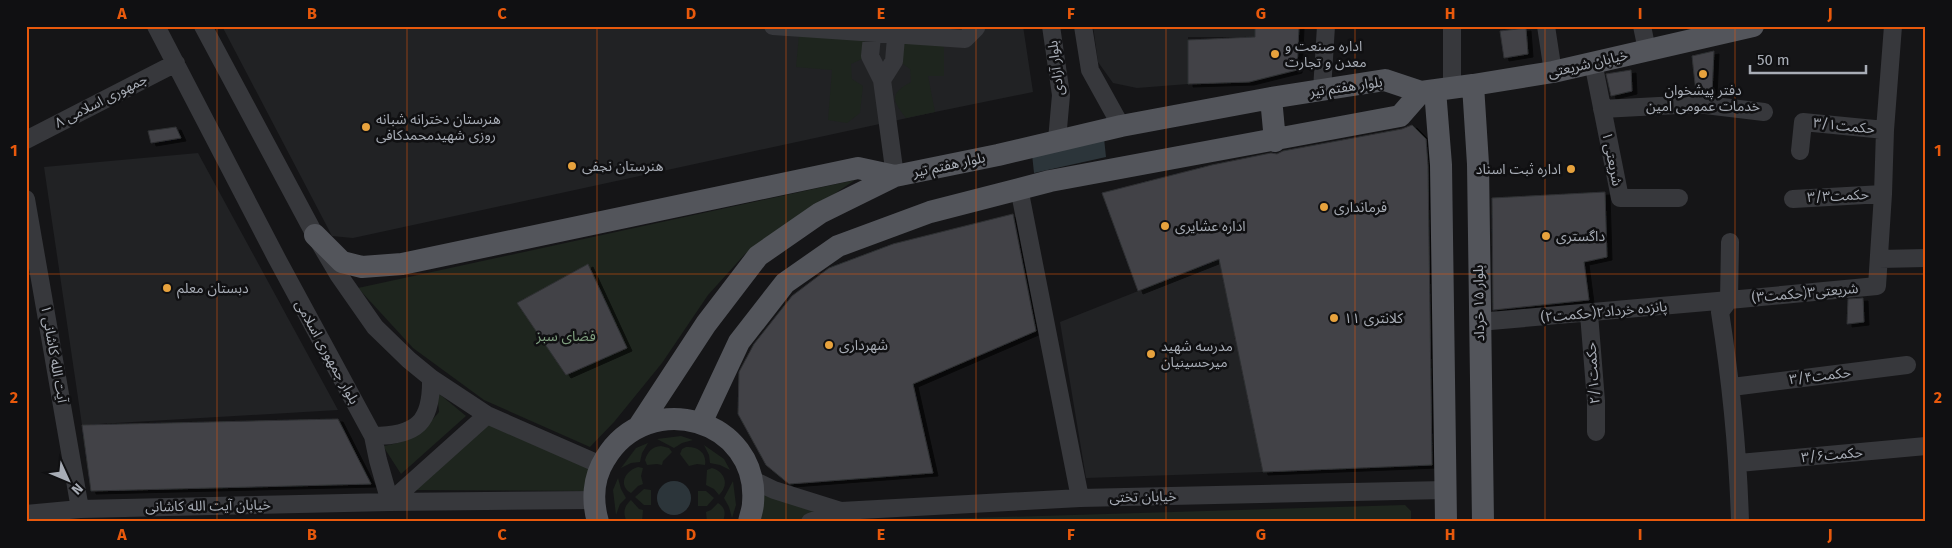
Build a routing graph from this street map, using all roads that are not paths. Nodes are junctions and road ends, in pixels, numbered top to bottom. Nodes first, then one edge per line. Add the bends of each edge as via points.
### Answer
1 (156, 26) edge
2 (203, 26) edge
3 (773, 26) edge
4 (975, 26) edge
5 (1051, 26) edge
6 (1083, 26) edge
7 (1326, 26) edge
8 (1452, 26) edge
9 (1546, 26) edge
10 (1642, 26) edge
11 (1753, 26) edge
12 (1893, 26) edge
13 (873, 30) edge
14 (896, 30) edge
15 (1647, 50) junction
16 (176, 62) junction
17 (1593, 62) junction
18 (1553, 72) junction
19 (882, 80) junction
20 (1445, 88) junction
21 (1322, 90) junction
22 (1271, 98) junction
23 (1602, 109) junction
24 (1764, 112) dead end
25 (1121, 126) junction
26 (1885, 130) junction
27 (26, 140) edge
28 (1057, 140) junction
29 (1275, 140) junction
30 (1800, 151) dead end
31 (1478, 164) junction
32 (1442, 165) junction
33 (895, 176) junction
34 (1019, 188) junction
35 (1883, 194) junction
36 (1679, 198) dead end
37 (26, 199) edge
38 (1793, 199) dead end
39 (315, 235) junction
40 (1730, 242) dead end
41 (1879, 258) junction
42 (1926, 258) edge
43 (33, 281) edge
44 (1728, 300) junction
45 (1590, 314) junction
46 (1480, 322) junction
47 (1907, 364) dead end
48 (431, 378) junction
49 (1732, 387) junction
50 (487, 416) junction
51 (701, 423) junction
52 (639, 426) junction
53 (1596, 432) dead end
54 (373, 436) junction
55 (1926, 446) edge
56 (1739, 463) junction
57 (601, 465) junction
58 (751, 479) junction
59 (1445, 490) junction
60 (1080, 498) junction
61 (390, 502) junction
62 (80, 509) junction
63 (596, 511) edge
64 (841, 511) junction
65 (26, 514) edge
66 (749, 522) edge
67 (810, 522) edge
68 (1446, 522) edge
69 (1483, 522) edge
70 (1740, 522) edge

1 - 16 street, بلوار جمهوری اسلامی
2 - 39 street
3 - 13 street
4 - 14 street via 965,39
5 - 28 street, بلوار آزادی via 1061,95
6 - 25 street via 1090,70
7 - 21 street
8 - 20 street
9 - 18 street
10 - 15 street
11 - 15 main road, خیابان شریعتی
12 - 26 street, شریعتی۳(حکمت۳)
13 - 14 street
13 - 19 street via 870,56
14 - 19 street via 894,61
15 - 17 main road, خیابان شریعتی
16 - 27 street, جمهوری اسلامی ۸
16 - 54 street, بلوار جمهوری اسلامی
17 - 18 main road, خیابان شریعتی
17 - 23 street, شریعتی ۱
18 - 20 main road, خیابان شریعتی
19 - 33 street
20 - 21 main road, بلوار هفتم تیر via 1385,80
20 - 29 main road via 1400,116
20 - 31 main road, بلوار ۱۵ خرداد
20 - 32 main road
21 - 22 main road, بلوار هفتم تیر
22 - 25 main road, بلوار هفتم تیر
22 - 29 main road
23 - 24 street via 1698,104
23 - 36 street, شریعتی ۱ via 1620,198
25 - 28 main road, بلوار هفتم تیر
26 - 30 street, حکمت۳/۱ via 1803,122
26 - 35 street, شریعتی۳(حکمت۳)
28 - 33 main road, بلوار هفتم تیر
29 - 34 main road
31 - 32 main road via 1463,158 1448,160
31 - 46 main road, بلوار ۱۵ خرداد
32 - 59 main road
33 - 39 main road via 858,168 402,264 362,267 342,262
33 - 52 main road, بلوار هفتم تیر via 820,213 758,256 706,324
34 - 51 main road via 930,212 838,246 784,283 739,342
34 - 60 street
35 - 38 street, حکمت۳/۳
35 - 41 street, شریعتی۳(حکمت۳)
37 - 43 street, آیت الله کاشانی ۱
39 - 48 street via 375,327
40 - 44 street
41 - 42 street
41 - 44 street, شریعتی۳(حکمت۳) via 1877,286
43 - 62 street, آیت الله کاشانی ۱
44 - 45 street, پانزده خرداد۲(حکمت۲)
44 - 49 street via 1720,312
45 - 46 street, پانزده خرداد۲(حکمت۲)
45 - 53 street, حکمت۲/۱
46 - 69 main road, بلوار ۱۵ خرداد
47 - 49 street, حکمت۳/۴
48 - 50 street
48 - 54 street via 431,398 422,422 403,433
49 - 56 street
50 - 57 street
50 - 61 street
51 - 52 main road via 680,418 660,419
51 - 58 main road via 728,439 745,463
52 - 57 main road via 610,449
54 - 61 street, بلوار جمهوری اسلامی
55 - 56 street, حکمت۳/۶
56 - 70 street
57 - 63 main road via 596,479
58 - 64 street via 774,490
58 - 66 main road via 753,503
59 - 60 street, خیابان تختی
59 - 68 main road
60 - 64 street, خیابان تختی
61 - 62 street, خیابان آیت الله کاشانی
61 - 63 street
62 - 65 street, خیابان آیت الله کاشانی
64 - 67 street

